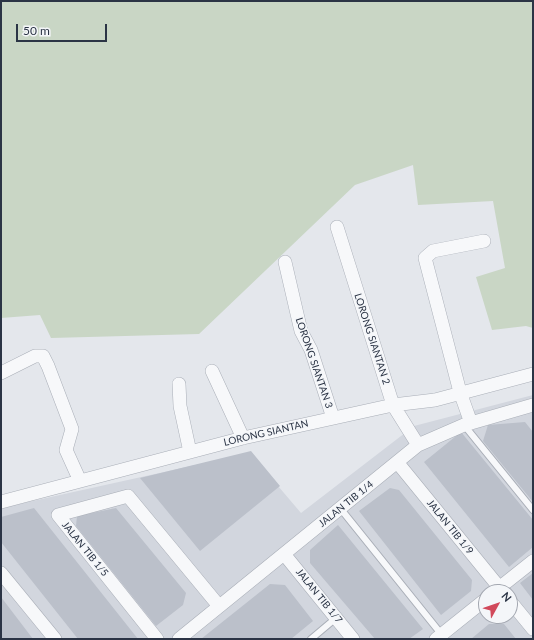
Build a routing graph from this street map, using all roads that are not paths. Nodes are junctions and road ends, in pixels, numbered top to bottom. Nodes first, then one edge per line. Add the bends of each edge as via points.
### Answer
1 (337, 227) dead end
2 (484, 241) dead end
3 (285, 262) dead end
4 (212, 372) dead end
5 (1, 373) edge
6 (533, 374) edge
7 (179, 384) dead end
8 (460, 392) junction
9 (393, 405) junction
10 (533, 405) edge
11 (333, 418) junction
12 (467, 424) junction
13 (243, 438) junction
14 (418, 446) junction
15 (190, 452) junction
16 (397, 462) junction
17 (80, 481) junction
18 (1, 502) edge
19 (340, 508) junction
20 (533, 510) edge
21 (284, 554) junction
22 (533, 561) edge
23 (1, 573) edge
24 (493, 584) edge
25 (507, 584) edge
26 (478, 605) edge
27 (219, 606) junction
28 (518, 611) edge
29 (336, 618) junction
30 (533, 629) edge
31 (439, 637) edge
32 (55, 639) edge
33 (157, 639) edge
34 (179, 639) edge
35 (311, 639) edge
36 (353, 639) edge

1 - 9 street, LORONG SIANTAN 2
2 - 8 street via 433,251 425,258
3 - 11 street, LORONG SIANTAN 3 via 301,331 311,350
4 - 13 street
5 - 17 street via 35,356 43,356 72,428 66,450
6 - 8 street, LORONG SIANTAN
7 - 15 street via 180,406
8 - 9 street, LORONG SIANTAN via 435,400
8 - 12 street
9 - 11 street, LORONG SIANTAN
9 - 14 street, LORONG SIANTAN 2
10 - 12 street, JALAN TIB 1/4
11 - 13 street, LORONG SIANTAN
12 - 14 street, JALAN TIB 1/4
12 - 20 lane
13 - 15 street, LORONG SIANTAN
14 - 16 street, JALAN TIB 1/4
15 - 17 street, LORONG SIANTAN
16 - 19 street, JALAN TIB 1/4
16 - 24 street, JALAN TIB 1/9
17 - 18 street, LORONG SIANTAN
19 - 21 street, JALAN TIB 1/4
19 - 31 lane
21 - 27 street, JALAN TIB 1/4
21 - 29 street, JALAN TIB 1/7
22 - 25 street
23 - 32 street
26 - 31 street
27 - 33 street, JALAN TIB 1/5 via 128,496 58,515
27 - 34 street, JALAN TIB 1/4
28 - 30 street
29 - 35 lane
29 - 36 street, JALAN TIB 1/7

